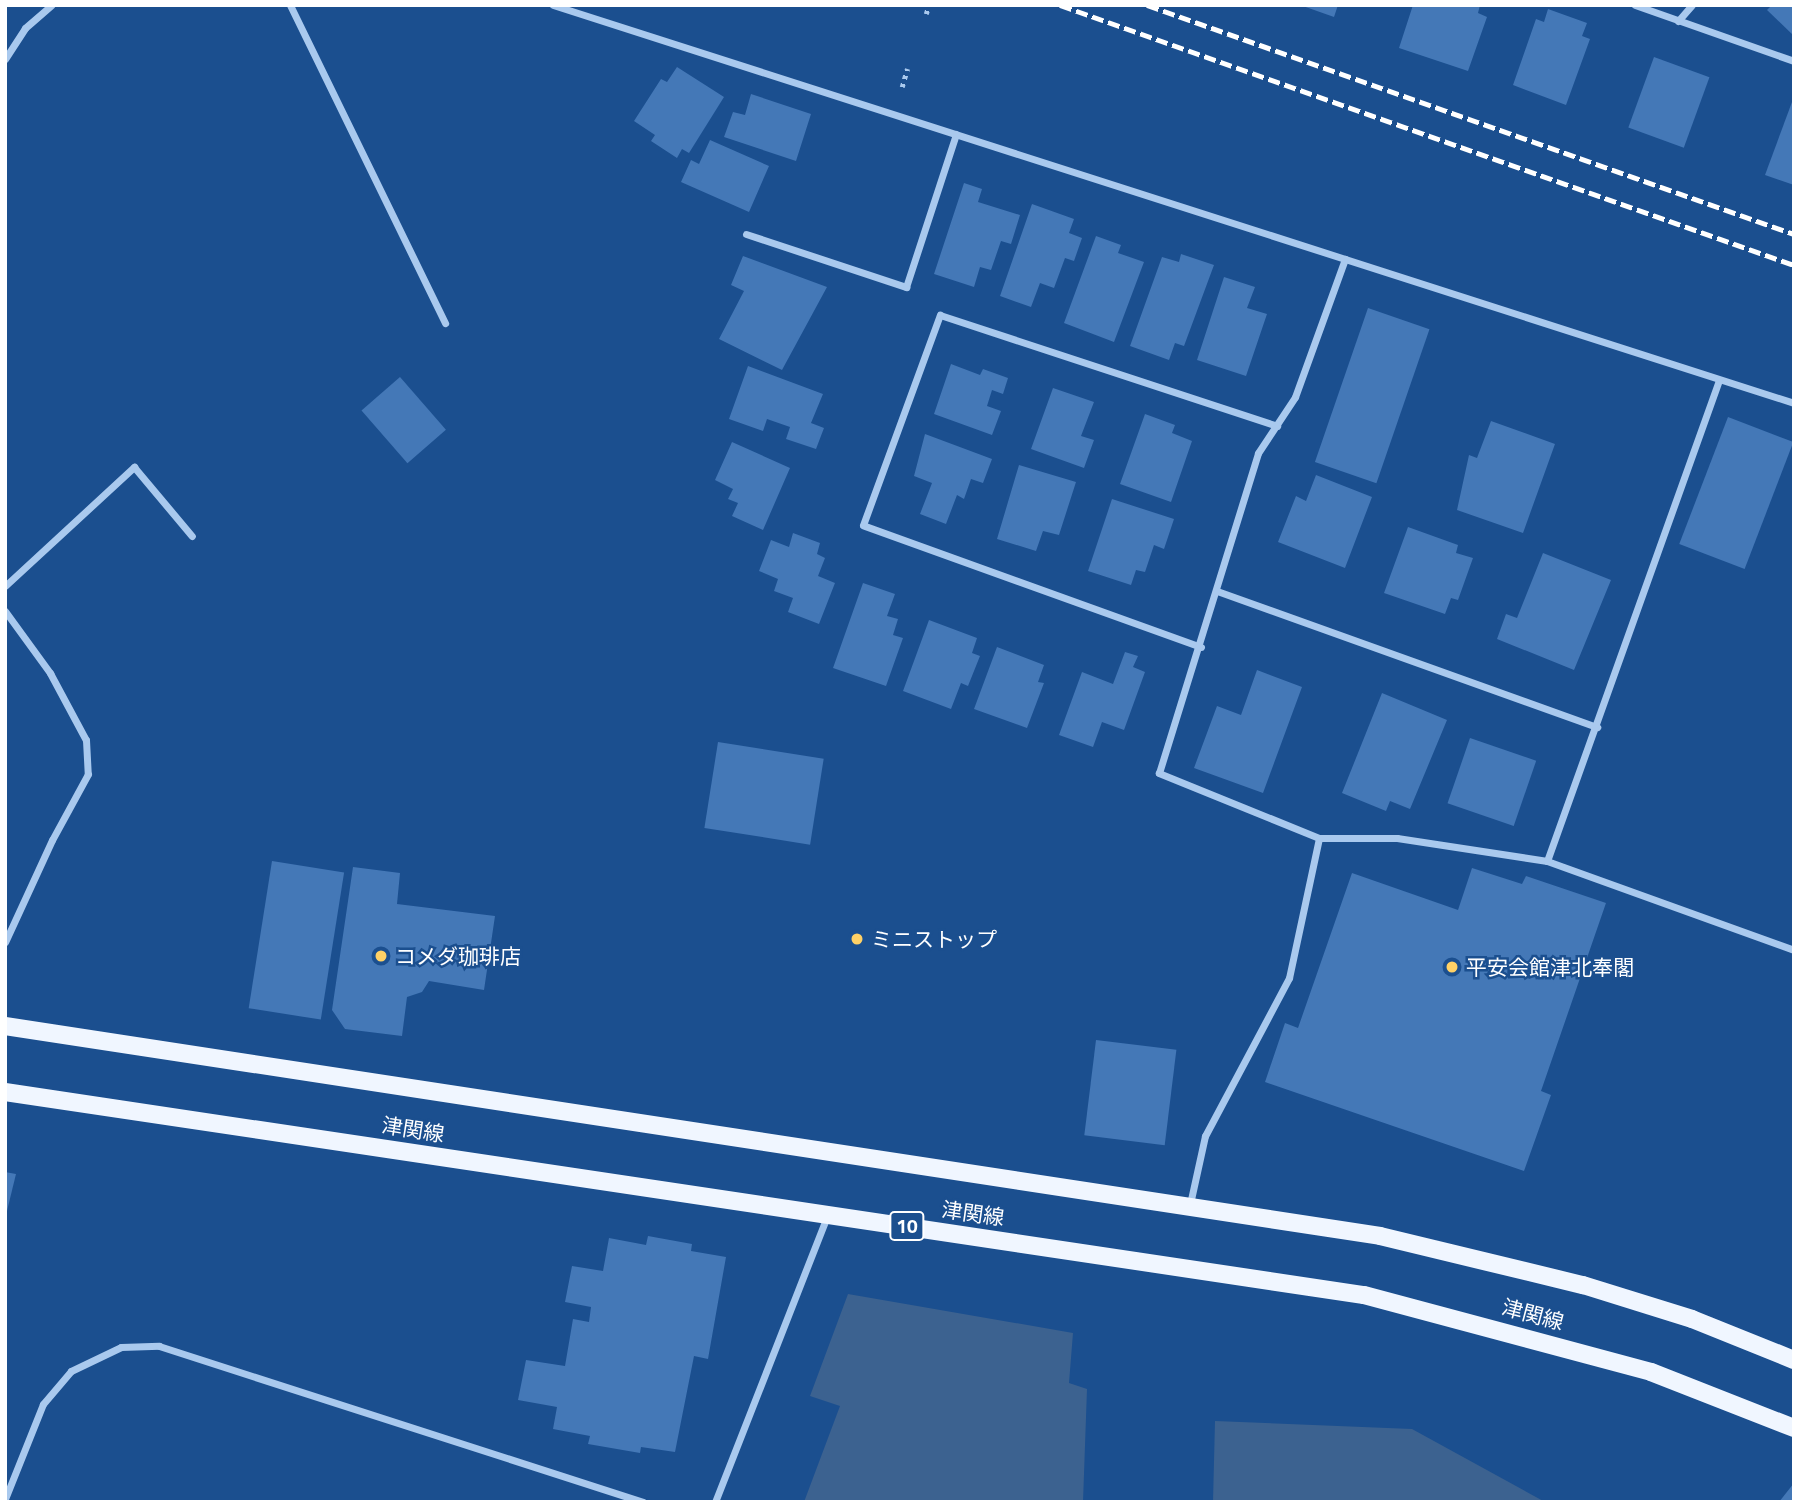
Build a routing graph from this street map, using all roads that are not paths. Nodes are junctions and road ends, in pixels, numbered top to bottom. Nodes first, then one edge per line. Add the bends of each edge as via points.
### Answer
1 (51, 5) edge
2 (290, 5) edge
3 (553, 5) edge
4 (1635, 5) edge
5 (1692, 5) edge
6 (1678, 21) junction
7 (5, 60) edge
8 (1794, 61) edge
9 (956, 134) junction
10 (746, 234) dead end
11 (1345, 259) junction
12 (445, 323) dead end
13 (1719, 380) junction
14 (1794, 403) edge
15 (1277, 426) junction
16 (192, 536) dead end
17 (5, 586) edge
18 (1217, 591) junction
19 (5, 611) edge
20 (1201, 647) junction
21 (1597, 727) junction
22 (1320, 838) junction
23 (1547, 861) junction
24 (5, 942) edge
25 (1794, 950) edge
26 (5, 1026) edge
27 (5, 1092) edge
28 (1190, 1204) junction
29 (827, 1215) junction
30 (1794, 1360) edge
31 (1794, 1428) edge
32 (5, 1499) edge
33 (643, 1502) edge
34 (715, 1502) edge

1 - 7 street via 25,28
2 - 12 street
3 - 9 street
4 - 6 street
5 - 6 street
6 - 8 street
9 - 10 street via 906,287
9 - 11 street
11 - 13 street
11 - 15 street via 1295,397
13 - 14 street
13 - 21 street
15 - 18 street via 1258,453
15 - 20 street via 940,315 863,525
16 - 17 street via 134,467
18 - 20 street
18 - 21 street
19 - 24 street via 50,673 86,740 88,774
20 - 22 street via 1159,773
21 - 23 street
22 - 23 street via 1397,838
22 - 28 street via 1289,978 1205,1136
23 - 25 street
26 - 28 main road, 津関線
27 - 29 main road, 津関線 / 10
28 - 30 main road, 津関線 via 1380,1237 1583,1285 1692,1319
29 - 31 main road, 津関線 / 10 via 1364,1295 1651,1372
29 - 34 street
32 - 33 street via 43,1404 71,1371 121,1347 159,1346

